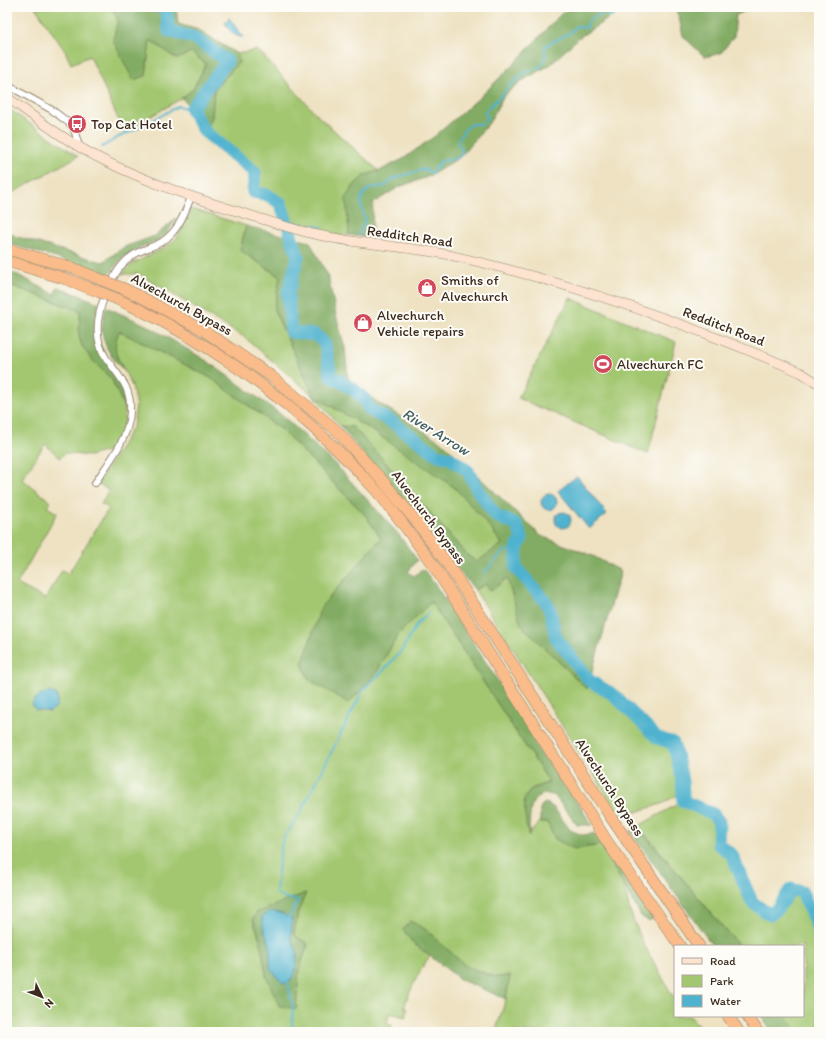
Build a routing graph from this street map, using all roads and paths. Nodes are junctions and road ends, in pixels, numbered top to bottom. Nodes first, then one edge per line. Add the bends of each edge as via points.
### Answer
1 (7, 86) edge
2 (7, 97) edge
3 (79, 146) junction
4 (191, 197) junction
5 (7, 249) edge
6 (7, 261) edge
7 (819, 384) edge
8 (95, 483) dead end
9 (679, 945) edge
10 (698, 945) edge
11 (729, 1017) edge
12 (748, 1017) edge
13 (739, 1032) edge
14 (758, 1032) edge

1 - 3 street via 52,110 73,126
2 - 3 main road, Redditch Road via 37,120
3 - 4 main road, Redditch Road via 102,160
4 - 7 main road, Redditch Road via 304,232 362,244 436,252 531,275 672,320 800,372
4 - 8 street via 180,221 168,236 122,264 101,304 98,329 101,347 126,386 130,412 120,444
5 - 10 highway, Alvechurch Bypass, bridge via 73,268 122,288 203,330 271,376 336,430 382,480 447,563 625,839
6 - 9 highway, Alvechurch Bypass, bridge via 97,291 198,341 262,385 324,437 374,488 436,569 608,842
11 - 13 highway
12 - 14 highway

